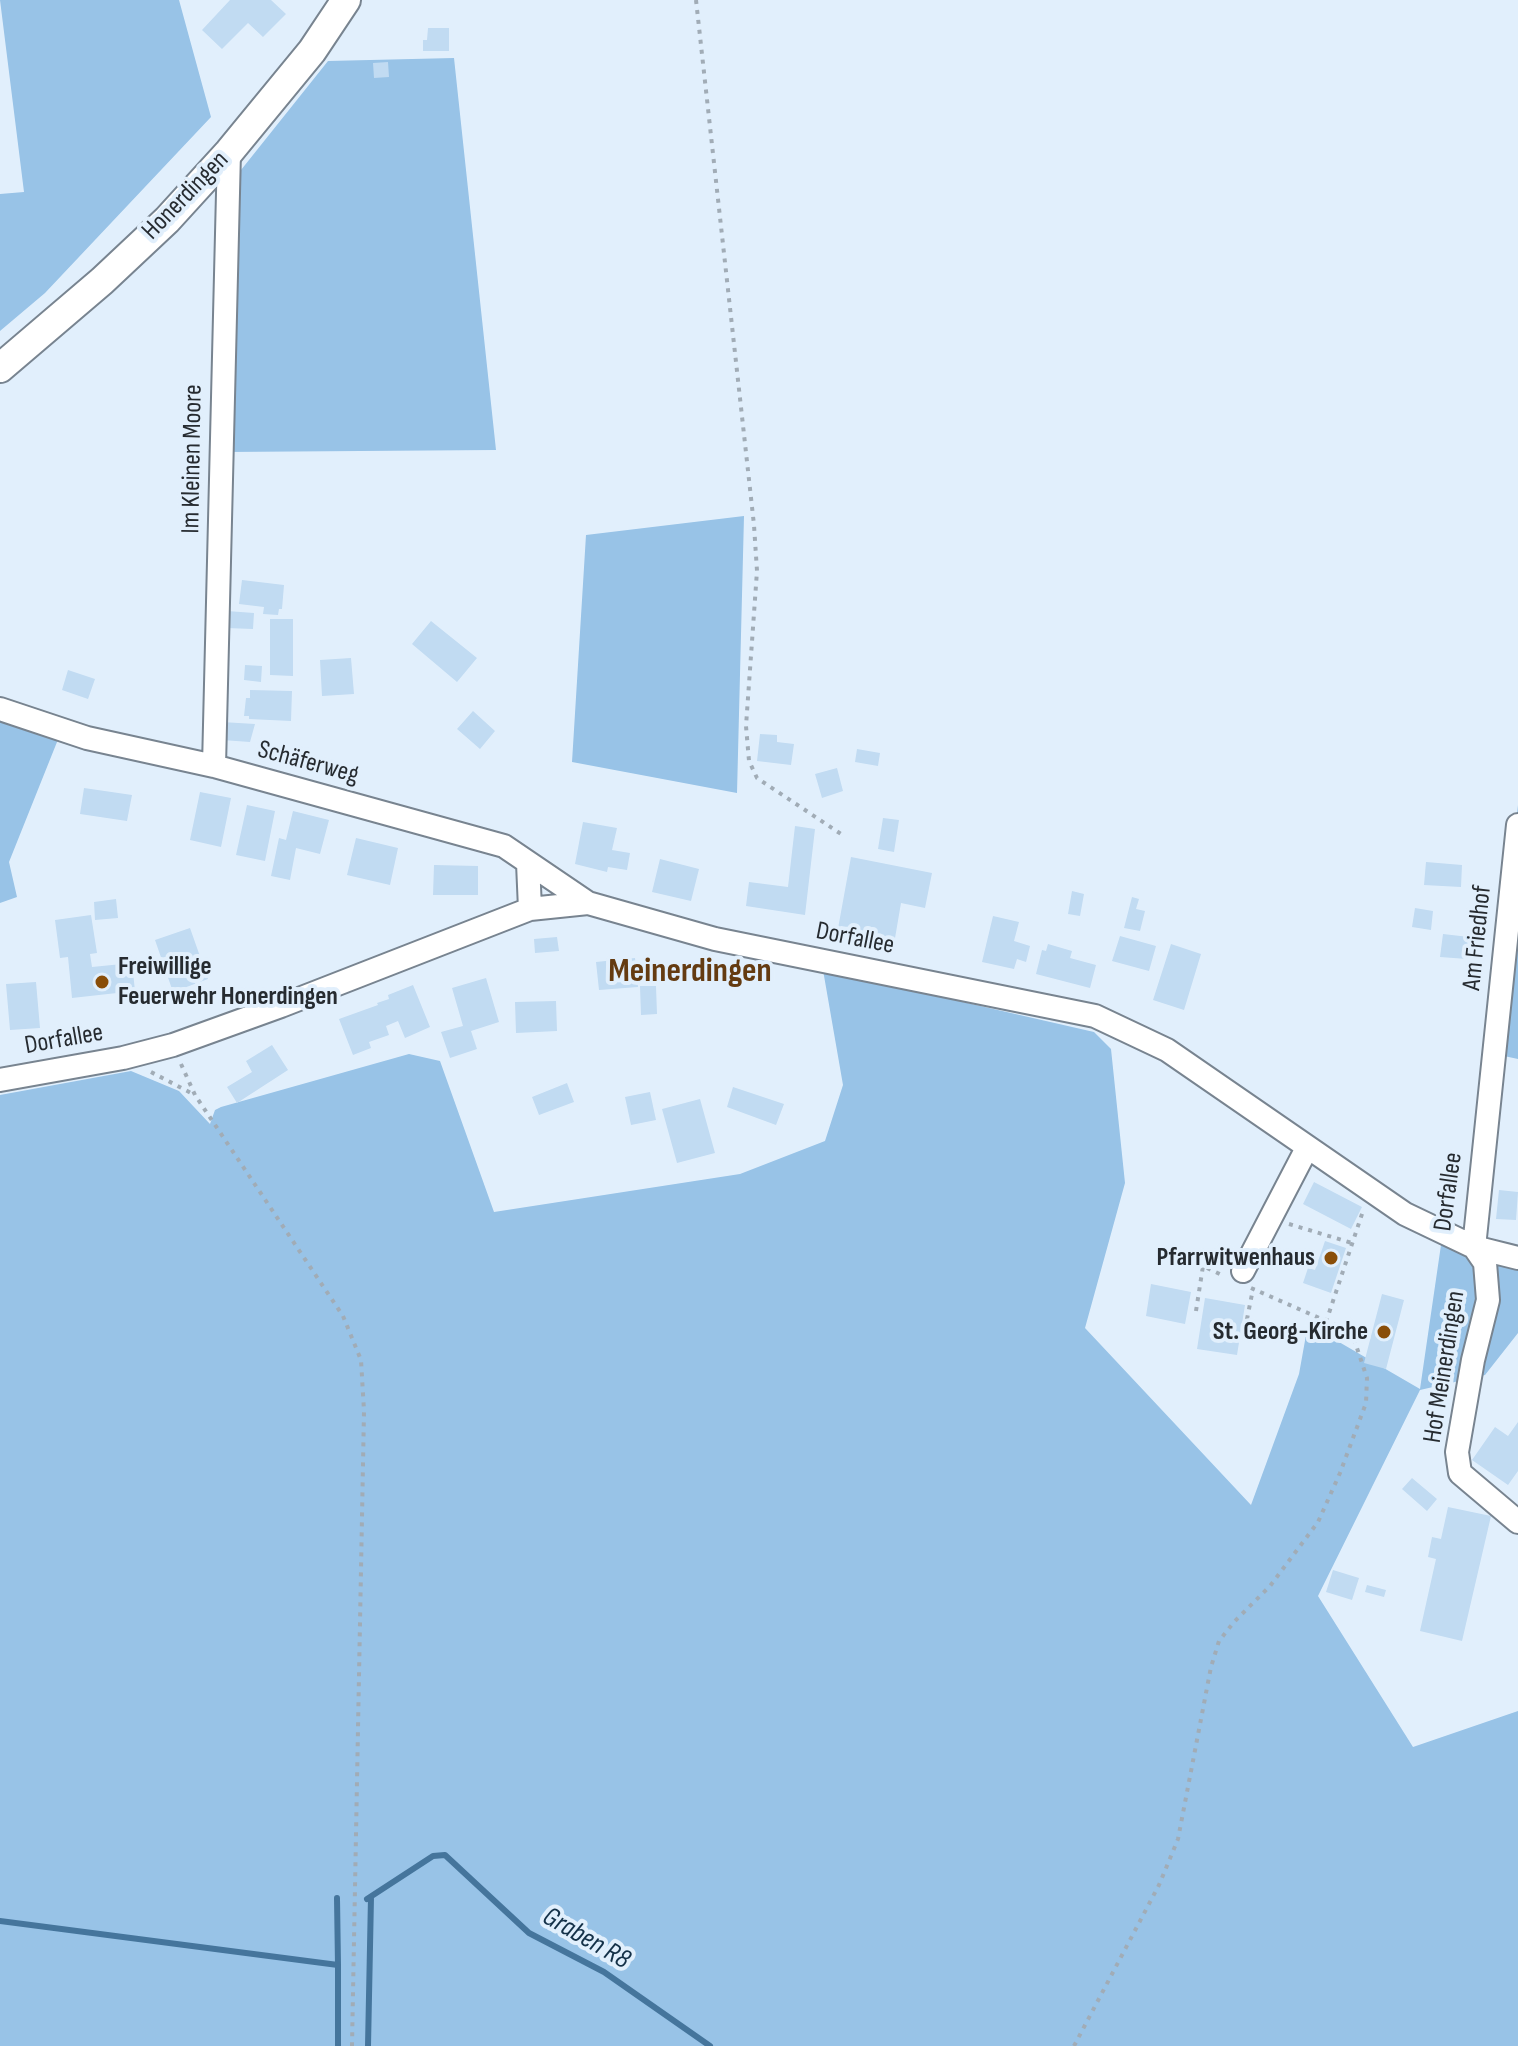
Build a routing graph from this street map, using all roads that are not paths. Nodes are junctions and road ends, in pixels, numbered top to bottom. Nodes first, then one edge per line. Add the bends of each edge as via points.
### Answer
1 (346, 0) edge
2 (229, 152) junction
3 (0, 368) edge
4 (0, 709) edge
5 (214, 766) junction
6 (1518, 825) edge
7 (528, 863) junction
8 (588, 903) junction
9 (530, 909) junction
10 (1494, 1057) joint
11 (0, 1080) edge
12 (1307, 1148) junction
13 (1474, 1247) junction
14 (1518, 1258) edge
15 (1242, 1281) road end
16 (1518, 1522) edge

1 - 2 main road, Honerdingen via 312,51
2 - 3 main road, Honerdingen via 156,230
2 - 5 street, Im Kleinen Moore
4 - 5 street, Schäferweg via 87,738
5 - 7 street, Schäferweg via 504,846
6 - 10 street, Am Friedhof
7 - 8 street, Schäferweg
7 - 9 street
8 - 9 street, Dorfallee
8 - 12 street, Dorfallee via 715,939 1095,1016 1167,1050
9 - 11 street, Dorfallee via 173,1045
10 - 13 street, Dorfallee
12 - 13 street, Dorfallee via 1405,1214
12 - 15 street
13 - 14 street
13 - 16 street, Hof Meinerdingen via 1485,1263 1488,1300 1457,1452 1460,1473

